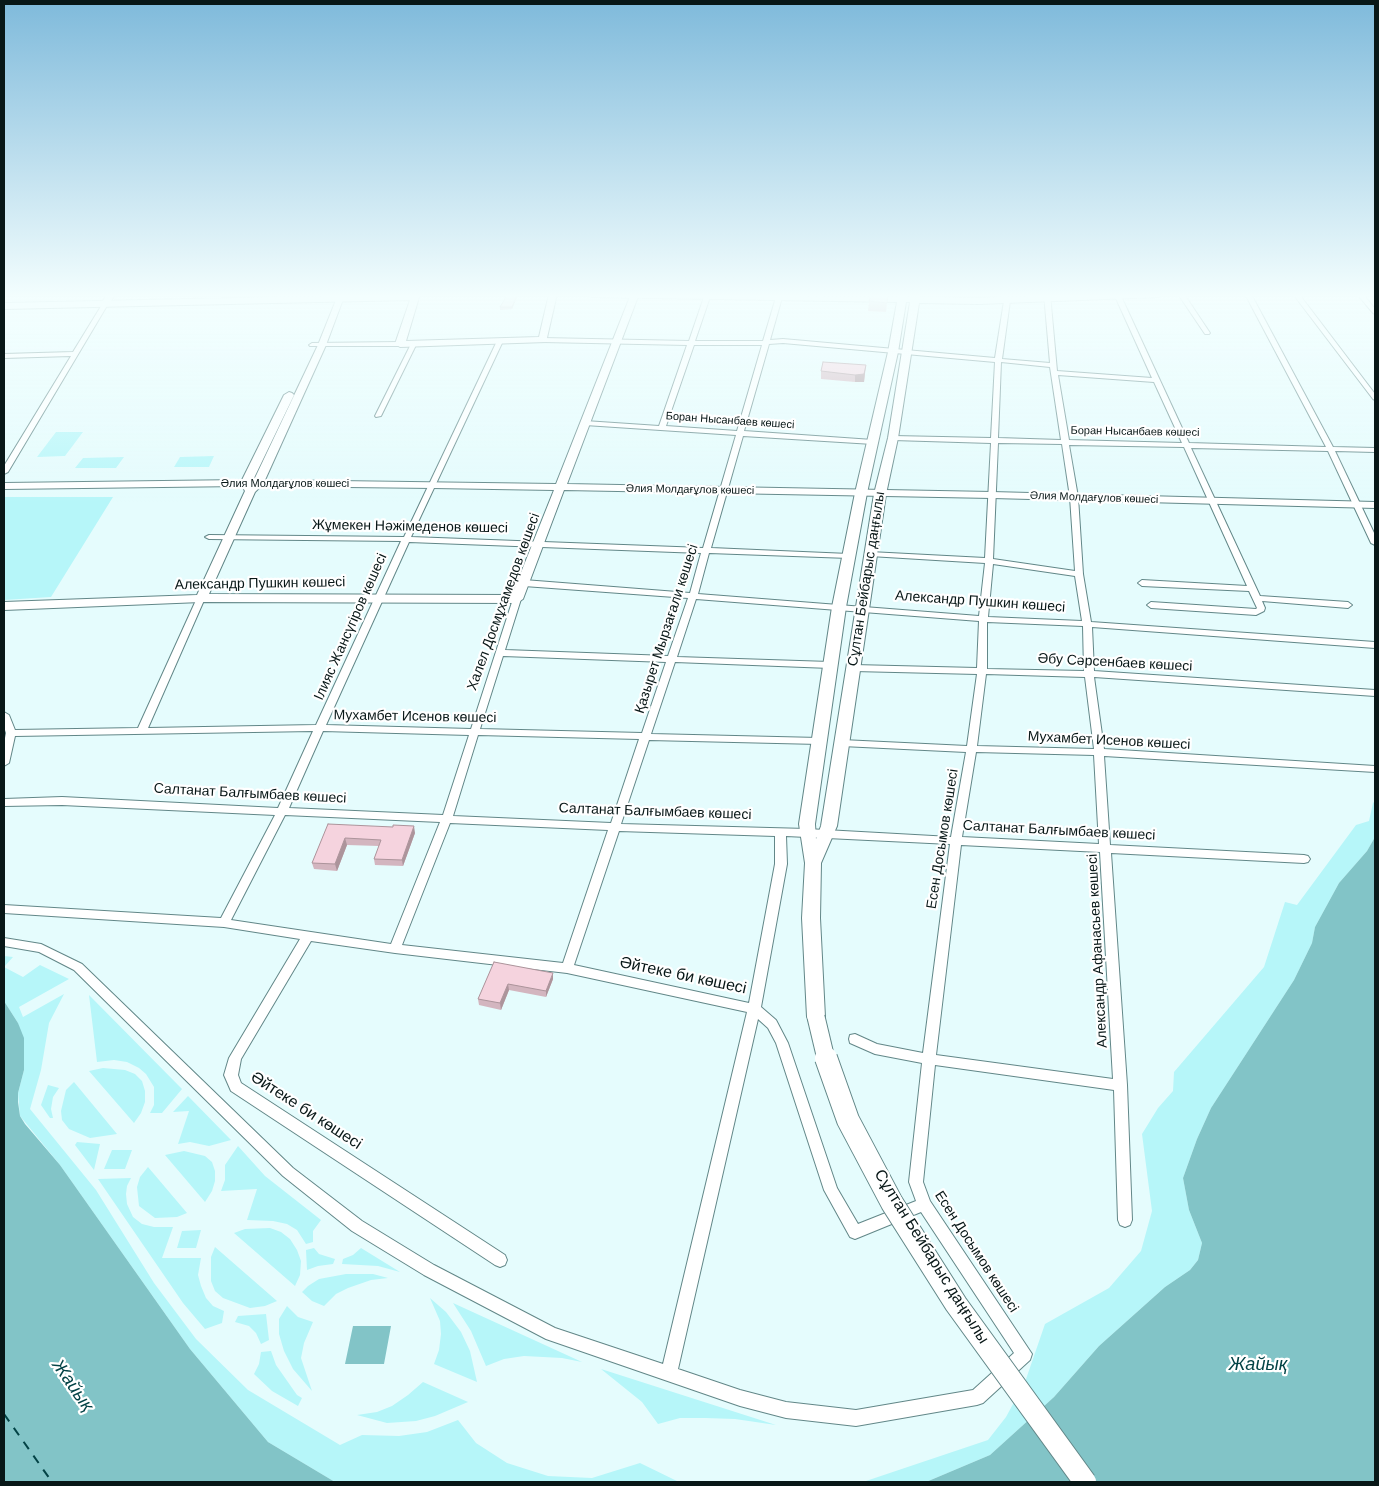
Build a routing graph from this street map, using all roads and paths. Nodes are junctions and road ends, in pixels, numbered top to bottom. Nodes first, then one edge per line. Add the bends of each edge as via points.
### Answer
1 (69, 363) edge
2 (308, 363) edge
3 (309, 363) edge
4 (404, 363) edge
5 (490, 363) edge
6 (608, 363) edge
7 (684, 363) edge
8 (760, 363) edge
9 (890, 363) edge
10 (906, 363) edge
11 (998, 363) edge
12 (1014, 363) edge
13 (1053, 363) edge
14 (1149, 363) edge
15 (1285, 363) edge
16 (1349, 363) edge
17 (1054, 369) junction
18 (1157, 380) junction
19 (884, 392) junction
20 (901, 394) junction
21 (1375, 398) edge
22 (378, 416) dead end
23 (585, 423) junction
24 (662, 427) junction
25 (741, 433) junction
26 (893, 438) junction
27 (994, 440) junction
28 (873, 442) junction
29 (1066, 442) junction
30 (1186, 445) junction
31 (1330, 448) junction
32 (1375, 450) edge
33 (4, 472) edge
34 (258, 483) junction
35 (433, 485) junction
36 (4, 486) edge
37 (248, 487) junction
38 (561, 487) junction
39 (724, 491) junction
40 (861, 493) junction
41 (880, 494) junction
42 (992, 495) junction
43 (1074, 497) junction
44 (1213, 501) junction
45 (1357, 505) junction
46 (1375, 505) edge
47 (209, 537) dead end
48 (230, 538) junction
49 (406, 539) junction
50 (1375, 543) edge
51 (538, 544) junction
52 (707, 550) junction
53 (870, 554) junction
54 (849, 556) junction
55 (988, 562) junction
56 (1079, 574) junction
57 (1142, 582) dead end
58 (524, 583) junction
59 (1253, 590) junction
60 (693, 596) junction
61 (201, 598) junction
62 (379, 598) junction
63 (1257, 598) junction
64 (517, 599) junction
65 (1151, 605) dead end
66 (1348, 605) dead end
67 (4, 606) edge
68 (839, 607) junction
69 (863, 610) junction
70 (983, 620) junction
71 (1087, 624) junction
72 (1375, 645) edge
73 (500, 653) junction
74 (673, 660) junction
75 (830, 666) junction
76 (854, 668) junction
77 (982, 672) junction
78 (1089, 674) junction
79 (1375, 693) edge
80 (4, 715) edge
81 (321, 728) junction
82 (142, 730) junction
83 (473, 732) junction
84 (11, 733) junction
85 (646, 737) junction
86 (818, 741) junction
87 (842, 743) junction
88 (972, 749) junction
89 (1099, 752) junction
90 (4, 763) edge
91 (1375, 769) edge
92 (4, 802) edge
93 (282, 811) junction
94 (447, 818) junction
95 (616, 827) junction
96 (780, 832) junction
97 (807, 833) junction
98 (827, 834) junction
99 (956, 842) junction
100 (1106, 848) junction
101 (1304, 858) dead end
102 (813, 862) junction
103 (4, 909) edge
104 (224, 923) junction
105 (308, 936) junction
106 (4, 942) edge
107 (395, 949) junction
108 (567, 968) junction
109 (754, 1009) junction
110 (855, 1039) dead end
111 (929, 1059) junction
112 (1120, 1085) junction
113 (924, 1204) junction
114 (1126, 1220) dead end
115 (500, 1260) dead end
116 (669, 1373) junction
117 (1085, 1482) edge

1 - 33 street
2 - 37 street
3 - 34 street
4 - 22 street
5 - 35 street, Ілияс Жансүгіров көшесі
6 - 23 street, Халел Досмұхамедов көшесі
7 - 24 street
8 - 25 street, Қазырет Мырзағали көшесі
9 - 19 main road, Сұлтан Бейбарыс даңғылы
10 - 20 main road, Сұлтан Бейбарыс даңғылы
11 - 27 street, Есен Досымов көшесі
12 - 17 street
13 - 17 street, Александр Афанасьев көшесі
14 - 18 street
15 - 31 street
16 - 21 street
17 - 18 street
17 - 29 street, Александр Афанасьев көшесі
18 - 30 street
19 - 20 main road
19 - 28 main road, Сұлтан Бейбарыс даңғылы
20 - 26 main road, Сұлтан Бейбарыс даңғылы
23 - 24 street, Боран Нысанбаев көшесі
23 - 38 street, Халел Досмұхамедов көшесі
24 - 25 street, Боран Нысанбаев көшесі
25 - 28 street, Боран Нысанбаев көшесі
25 - 39 street, Қазырет Мырзағали көшесі
26 - 27 street, Боран Нысанбаев көшесі
26 - 41 main road, Сұлтан Бейбарыс даңғылы
27 - 29 street, Боран Нысанбаев көшесі
27 - 42 street, Есен Досымов көшесі
28 - 40 main road, Сұлтан Бейбарыс даңғылы
29 - 30 street, Боран Нысанбаев көшесі
29 - 43 street, Александр Афанасьев көшесі
30 - 31 street, Боран Нысанбаев көшесі
30 - 44 street
31 - 32 street, Боран Нысанбаев көшесі
31 - 45 street
34 - 35 street, Әлия Молдағұлов көшесі
34 - 37 street, Әлия Молдағұлов көшесі
35 - 38 street, Әлия Молдағұлов көшесі
35 - 49 street, Ілияс Жансүгіров көшесі
36 - 37 street, Әлия Молдағұлов көшесі
37 - 48 street
38 - 39 street, Әлия Молдағұлов көшесі
38 - 51 street, Халел Досмұхамедов көшесі
39 - 40 street, Әлия Молдағұлов көшесі
39 - 52 street, Қазырет Мырзағали көшесі
40 - 41 street, Әлия Молдағұлов көшесі
40 - 54 main road, Сұлтан Бейбарыс даңғылы
41 - 42 street, Әлия Молдағұлов көшесі
41 - 53 main road, Сұлтан Бейбарыс даңғылы
42 - 43 street, Әлия Молдағұлов көшесі
42 - 55 street, Есен Досымов көшесі
43 - 44 street, Әлия Молдағұлов көшесі
43 - 56 street, Александр Афанасьев көшесі
44 - 45 street, Әлия Молдағұлов көшесі
44 - 59 street
45 - 46 street, Әлия Молдағұлов көшесі
45 - 50 street
47 - 48 street, Жұмекен Нәжімеденов көшесі
48 - 49 street, Жұмекен Нәжімеденов көшесі
48 - 61 street
49 - 51 street, Жұмекен Нәжімеденов көшесі
49 - 62 street, Ілияс Жансүгіров көшесі
51 - 52 street, Жұмекен Нәжімеденов көшесі
51 - 58 street, Халел Досмұхамедов көшесі
52 - 54 street, Жұмекен Нәжімеденов көшесі
52 - 60 street, Қазырет Мырзағали көшесі
53 - 55 street
53 - 69 main road, Сұлтан Бейбарыс даңғылы
54 - 68 main road, Сұлтан Бейбарыс даңғылы
55 - 56 street
55 - 70 street, Есен Досымов көшесі
56 - 71 street, Александр Афанасьев көшесі
57 - 59 street
58 - 60 street, Александр Пушкин көшесі
58 - 64 street, Халел Досмұхамедов көшесі
59 - 63 street
60 - 68 street, Александр Пушкин көшесі
60 - 74 street, Қазырет Мырзағали көшесі
61 - 62 street, Александр Пушкин көшесі
61 - 67 street, Александр Пушкин көшесі
61 - 82 street
62 - 64 street, Александр Пушкин көшесі
62 - 81 street, Ілияс Жансүгіров көшесі
63 - 65 street via 1261,608 1256,612
63 - 66 street
64 - 73 street, Халел Досмұхамедов көшесі
68 - 69 street, Александр Пушкин көшесі
68 - 75 main road, Сұлтан Бейбарыс даңғылы
69 - 70 street, Александр Пушкин көшесі
69 - 76 main road, Сұлтан Бейбарыс даңғылы
70 - 71 street, Александр Пушкин көшесі
70 - 77 street, Есен Досымов көшесі
71 - 72 street, Александр Пушкин көшесі
71 - 78 street, Александр Афанасьев көшесі
73 - 74 street
73 - 83 street, Халел Досмұхамедов көшесі
74 - 75 street
74 - 85 street, Қазырет Мырзағали көшесі
75 - 86 main road, Сұлтан Бейбарыс даңғылы
76 - 77 street, Әбу Сәрсенбаев көшесі
76 - 87 main road, Сұлтан Бейбарыс даңғылы
77 - 78 street, Әбу Сәрсенбаев көшесі
77 - 88 street, Есен Досымов көшесі
78 - 79 street, Әбу Сәрсенбаев көшесі
78 - 89 street, Александр Афанасьев көшесі
80 - 84 street
81 - 82 street, Мухамбет Исенов көшесі
81 - 83 street, Мухамбет Исенов көшесі
81 - 93 street, Ілияс Жансүгіров көшесі
82 - 84 street, Мухамбет Исенов көшесі
83 - 85 street, Мухамбет Исенов көшесі
83 - 94 street, Халел Досмұхамедов көшесі
84 - 90 street
85 - 86 street, Мухамбет Исенов көшесі
85 - 95 street, Қазырет Мырзағали көшесі
86 - 97 main road, Сұлтан Бейбарыс даңғылы
87 - 88 street, Мухамбет Исенов көшесі
87 - 98 main road, Сұлтан Бейбарыс даңғылы
88 - 89 street, Мухамбет Исенов көшесі
88 - 99 street, Есен Досымов көшесі
89 - 91 street, Мухамбет Исенов көшесі
89 - 100 street, Александр Афанасьев көшесі
92 - 93 street, Салтанат Балғымбаев көшесі via 62,801
93 - 94 street, Салтанат Балғымбаев көшесі
93 - 104 street, Ілияс Жансүгіров көшесі
94 - 95 street, Салтанат Балғымбаев көшесі
94 - 107 street, Халел Досмұхамедов көшесі
95 - 96 street, Салтанат Балғымбаев көшесі
95 - 108 street, Қазырет Мырзағали көшесі
96 - 97 street, Салтанат Балғымбаев көшесі
96 - 109 street via 781,864
97 - 98 street, Салтанат Балғымбаев көшесі
97 - 102 main road, Сұлтан Бейбарыс даңғылы
98 - 99 street, Салтанат Балғымбаев көшесі
98 - 102 main road, Сұлтан Бейбарыс даңғылы
99 - 100 street, Салтанат Балғымбаев көшесі
99 - 111 street, Есен Досымов көшесі
100 - 101 street, Салтанат Балғымбаев көшесі
100 - 112 street, Александр Афанасьев көшесі
102 - 117 main road, Сұлтан Бейбарыс даңғылы, bridge via 816,1017 827,1062 848,1120 892,1202 956,1304
103 - 104 street, Әйтеке би көшесі
104 - 105 street, Әйтеке би көшесі
105 - 107 street, Әйтеке би көшесі
105 - 115 street, Әйтеке би көшесі via 235,1058 231,1075 236,1087
106 - 116 street via 40,948 78,967 288,1172 367,1233 429,1270 552,1334
107 - 108 street, Әйтеке би көшесі
108 - 109 street, Әйтеке би көшесі
109 - 113 street via 772,1024 782,1043 832,1190 854,1232
109 - 116 street
110 - 111 street via 875,1048
111 - 112 street
111 - 113 street, Есен Досымов көшесі via 916,1182
112 - 114 street, Александр Афанасьев көшесі
113 - 116 street, Есен Досымов көшесі via 1024,1354 977,1397 856,1418 786,1410

